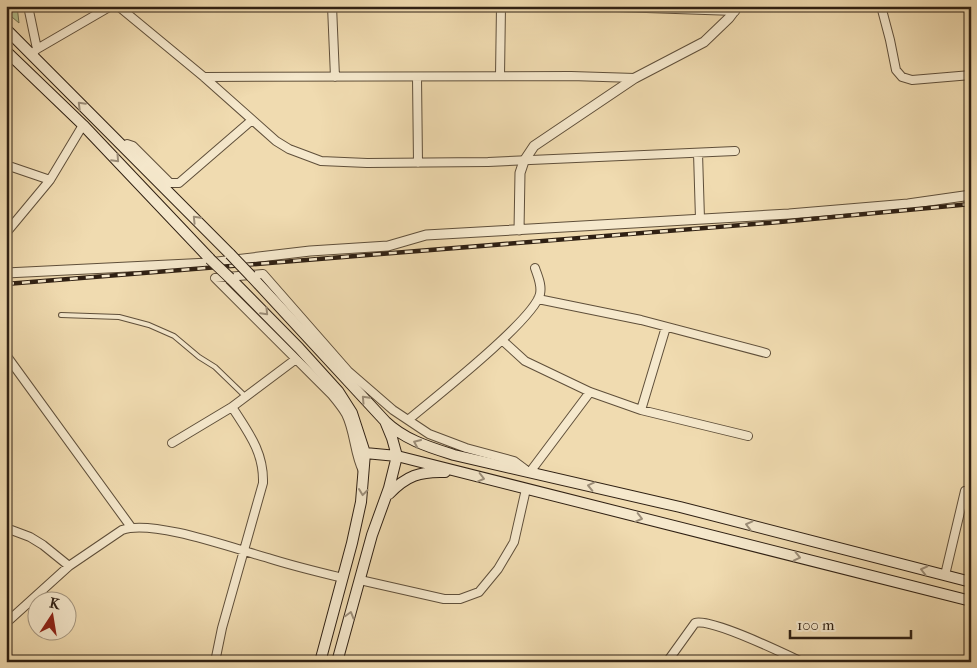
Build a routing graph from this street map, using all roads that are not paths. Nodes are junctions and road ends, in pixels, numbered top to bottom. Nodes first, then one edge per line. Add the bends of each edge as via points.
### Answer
1 (28, 6) edge
2 (111, 6) edge
3 (118, 6) edge
4 (332, 6) edge
5 (502, 6) edge
6 (587, 6) edge
7 (604, 6) edge
8 (881, 6) edge
9 (737, 8) edge
10 (6, 30) edge
11 (6, 51) edge
12 (34, 52) junction
13 (971, 75) edge
14 (500, 76) junction
15 (204, 77) junction
16 (335, 77) junction
17 (417, 77) junction
18 (635, 78) junction
19 (252, 120) junction
20 (83, 125) junction
21 (124, 146) junction
22 (735, 151) dead end
23 (698, 153) junction
24 (524, 161) junction
25 (418, 163) junction
26 (6, 165) edge
27 (50, 180) junction
28 (971, 195) edge
29 (700, 219) junction
30 (519, 230) junction
31 (6, 233) edge
32 (535, 268) dead end
33 (6, 273) edge
34 (538, 299) junction
35 (61, 315) dead end
36 (666, 327) junction
37 (502, 340) junction
38 (766, 353) dead end
39 (6, 355) edge
40 (296, 359) junction
41 (590, 392) junction
42 (246, 397) junction
43 (232, 407) junction
44 (641, 410) junction
45 (408, 420) junction
46 (385, 421) junction
47 (748, 436) dead end
48 (172, 443) dead end
49 (366, 453) junction
50 (397, 456) junction
51 (460, 472) junction
52 (529, 472) junction
53 (365, 474) junction
54 (526, 489) junction
55 (971, 492) edge
56 (386, 496) junction
57 (131, 527) junction
58 (6, 528) edge
59 (244, 551) junction
60 (69, 566) junction
61 (945, 575) junction
62 (343, 578) junction
63 (360, 580) junction
64 (971, 582) edge
65 (971, 601) edge
66 (6, 623) edge
67 (215, 662) edge
68 (320, 662) edge
69 (337, 662) edge
70 (668, 662) edge
71 (802, 662) edge

1 - 12 street
2 - 12 street
3 - 15 street
4 - 16 street
5 - 14 street
6 - 7 street
7 - 9 street
8 - 13 street via 896,70 902,77 912,80
9 - 18 street via 704,42
10 - 12 main road
11 - 20 main road
21 -> 12 main road
14 - 17 street
14 - 18 street
15 - 16 street
15 - 19 street
16 - 17 street
17 - 25 street
18 - 24 street via 534,146
19 - 21 street via 176,184 133,146
19 - 25 street via 282,145 321,161
20 - 27 street
20 -> 49 main road, bridge via 338,391 352,413
46 -> 21 main road, bridge via 251,276
22 - 23 street
23 - 24 street
23 - 29 street
24 - 25 street
24 - 30 street via 520,173
26 - 27 street
27 - 31 street
28 - 29 street via 819,212
29 - 30 street
30 - 33 street via 426,235 388,246 209,263
32 - 34 street via 540,282
34 - 36 street
34 - 37 street
35 - 42 lane via 119,317 174,336 215,367
36 - 38 street
36 - 44 street
37 - 41 street via 525,360
37 - 45 street
39 - 57 street
40 - 42 street
40 - 45 street via 215,278 263,274 348,371
40 - 53 street via 332,394 346,415
41 - 44 street
41 - 52 street
42 - 43 street
43 - 48 street
43 - 59 street via 255,443 263,468 262,491
44 - 47 street
45 - 52 street via 429,434 514,461
46 - 50 main road
52 -> 46 main road via 424,446 404,437
49 - 50 main road
49 - 53 main road
50 - 51 main road
50 - 56 main road
51 -> 54 main road
51 - 56 main road via 423,473 408,477
52 - 54 main road
61 -> 52 main road
53 -> 62 main road via 362,502
54 - 63 street via 514,542 479,592 460,599 444,599
54 -> 65 main road
55 - 61 street via 965,491
56 - 63 main road
57 - 59 street via 197,537
57 - 60 street
58 - 60 street via 43,545
59 - 62 street
59 - 67 street
60 - 66 street
61 - 64 main road
62 - 68 main road
69 -> 63 main road
70 - 71 street via 694,623 708,622

